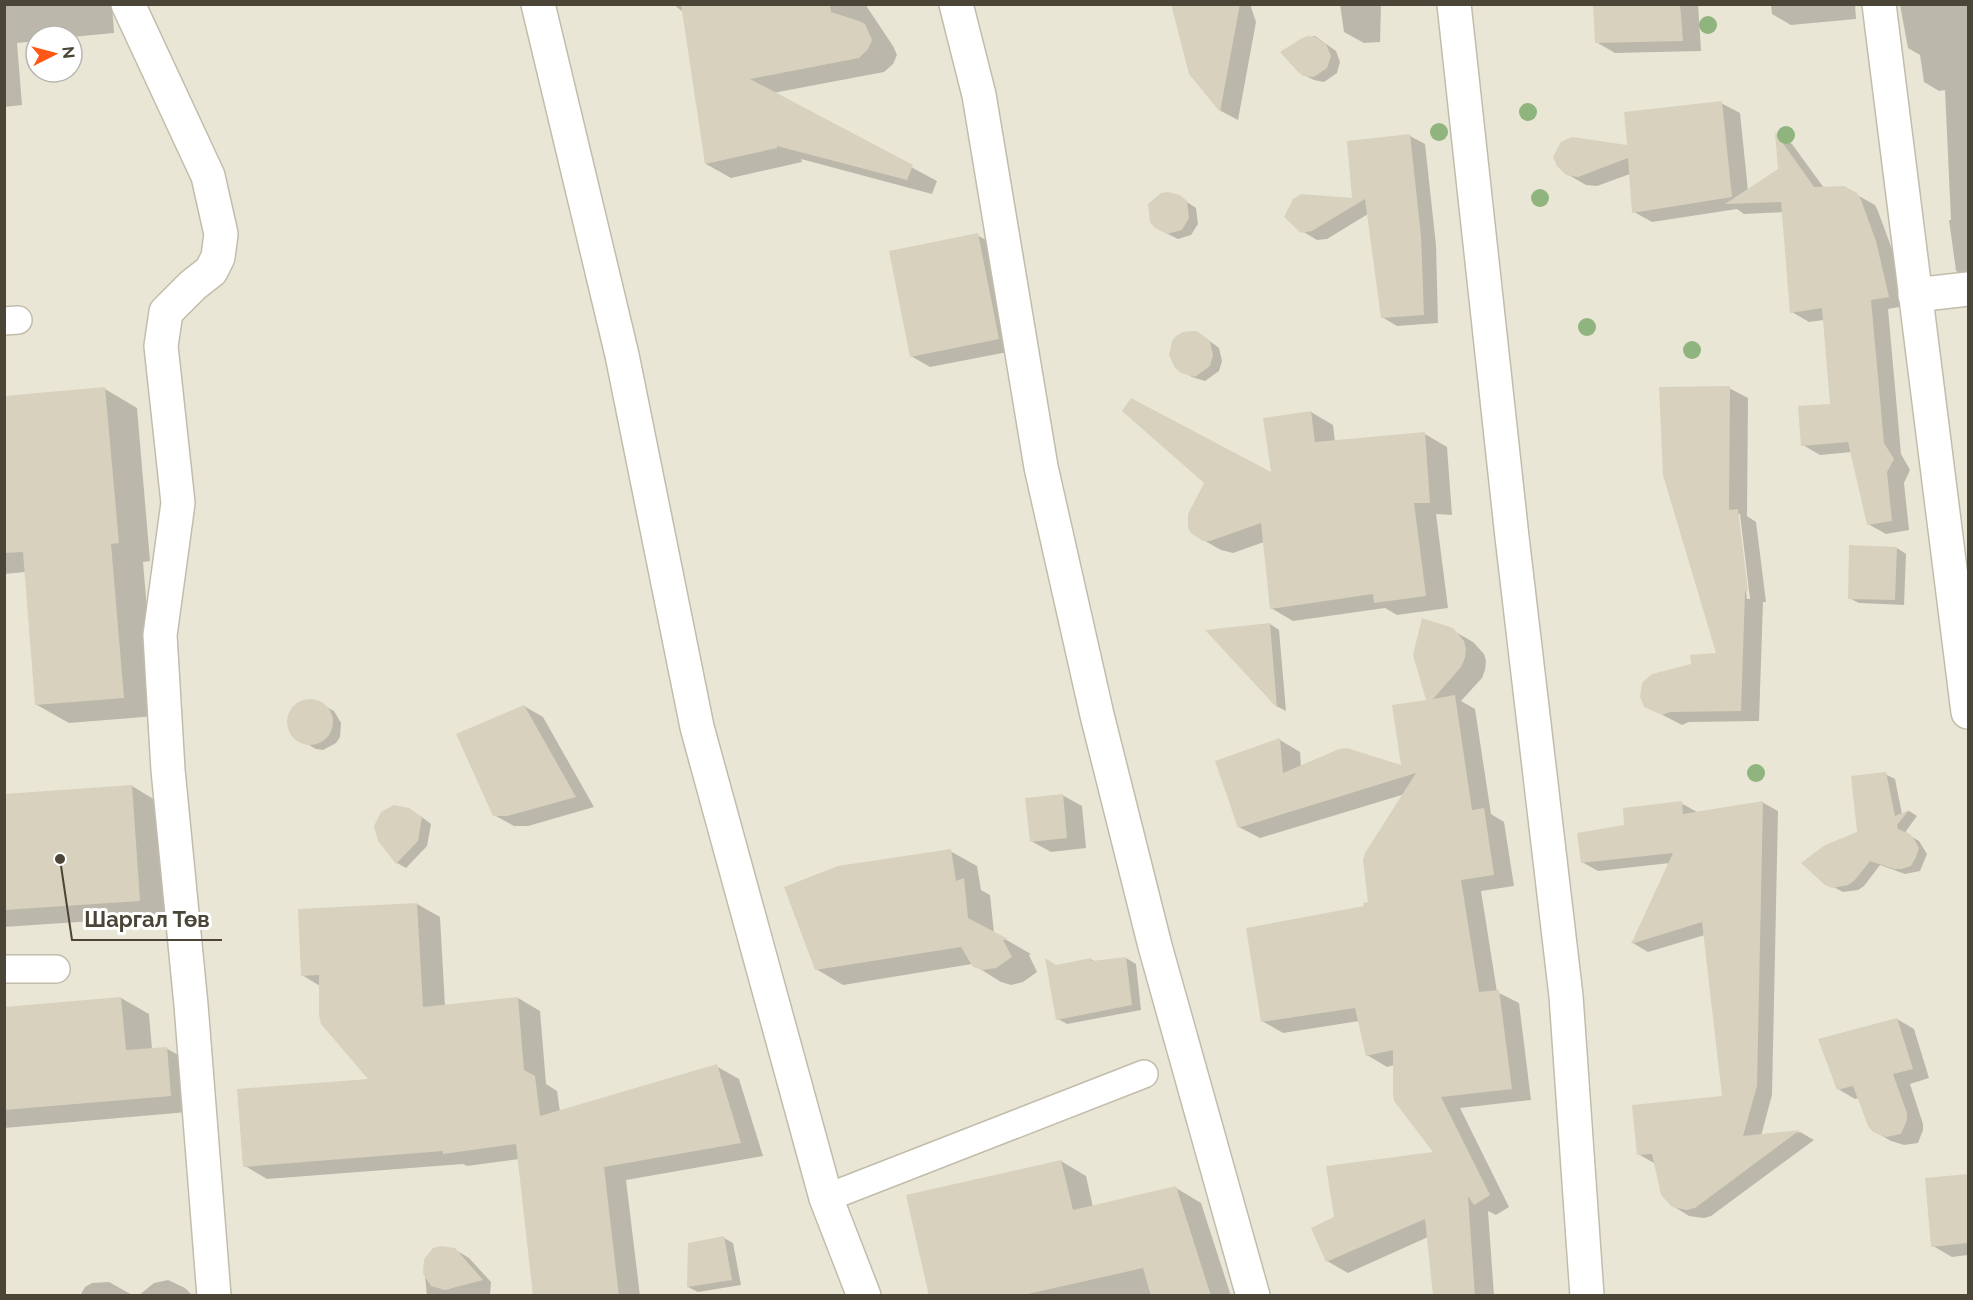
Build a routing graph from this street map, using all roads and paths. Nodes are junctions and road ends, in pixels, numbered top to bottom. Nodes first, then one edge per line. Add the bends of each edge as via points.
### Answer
1 (128, 4) edge
2 (538, 4) edge
3 (956, 4) edge
4 (1454, 4) edge
5 (1879, 4) edge
6 (1968, 290) edge
7 (1916, 295) junction
8 (1968, 712) edge
9 (4, 969) edge
10 (56, 969) dead end
11 (1144, 1074) dead end
12 (826, 1198) junction
13 (214, 1296) edge
14 (864, 1296) edge
15 (1253, 1296) edge
16 (1587, 1296) edge

1 - 13 street via 208,176 221,234 218,257 211,271 166,312 161,346 178,503 160,646
2 - 12 street via 621,355 698,727
3 - 15 street via 979,95 1041,467 1097,715 1155,946
4 - 16 street via 1566,996
5 - 7 street
6 - 7 street
7 - 8 street
9 - 10 lane
11 - 12 lane
12 - 14 street

